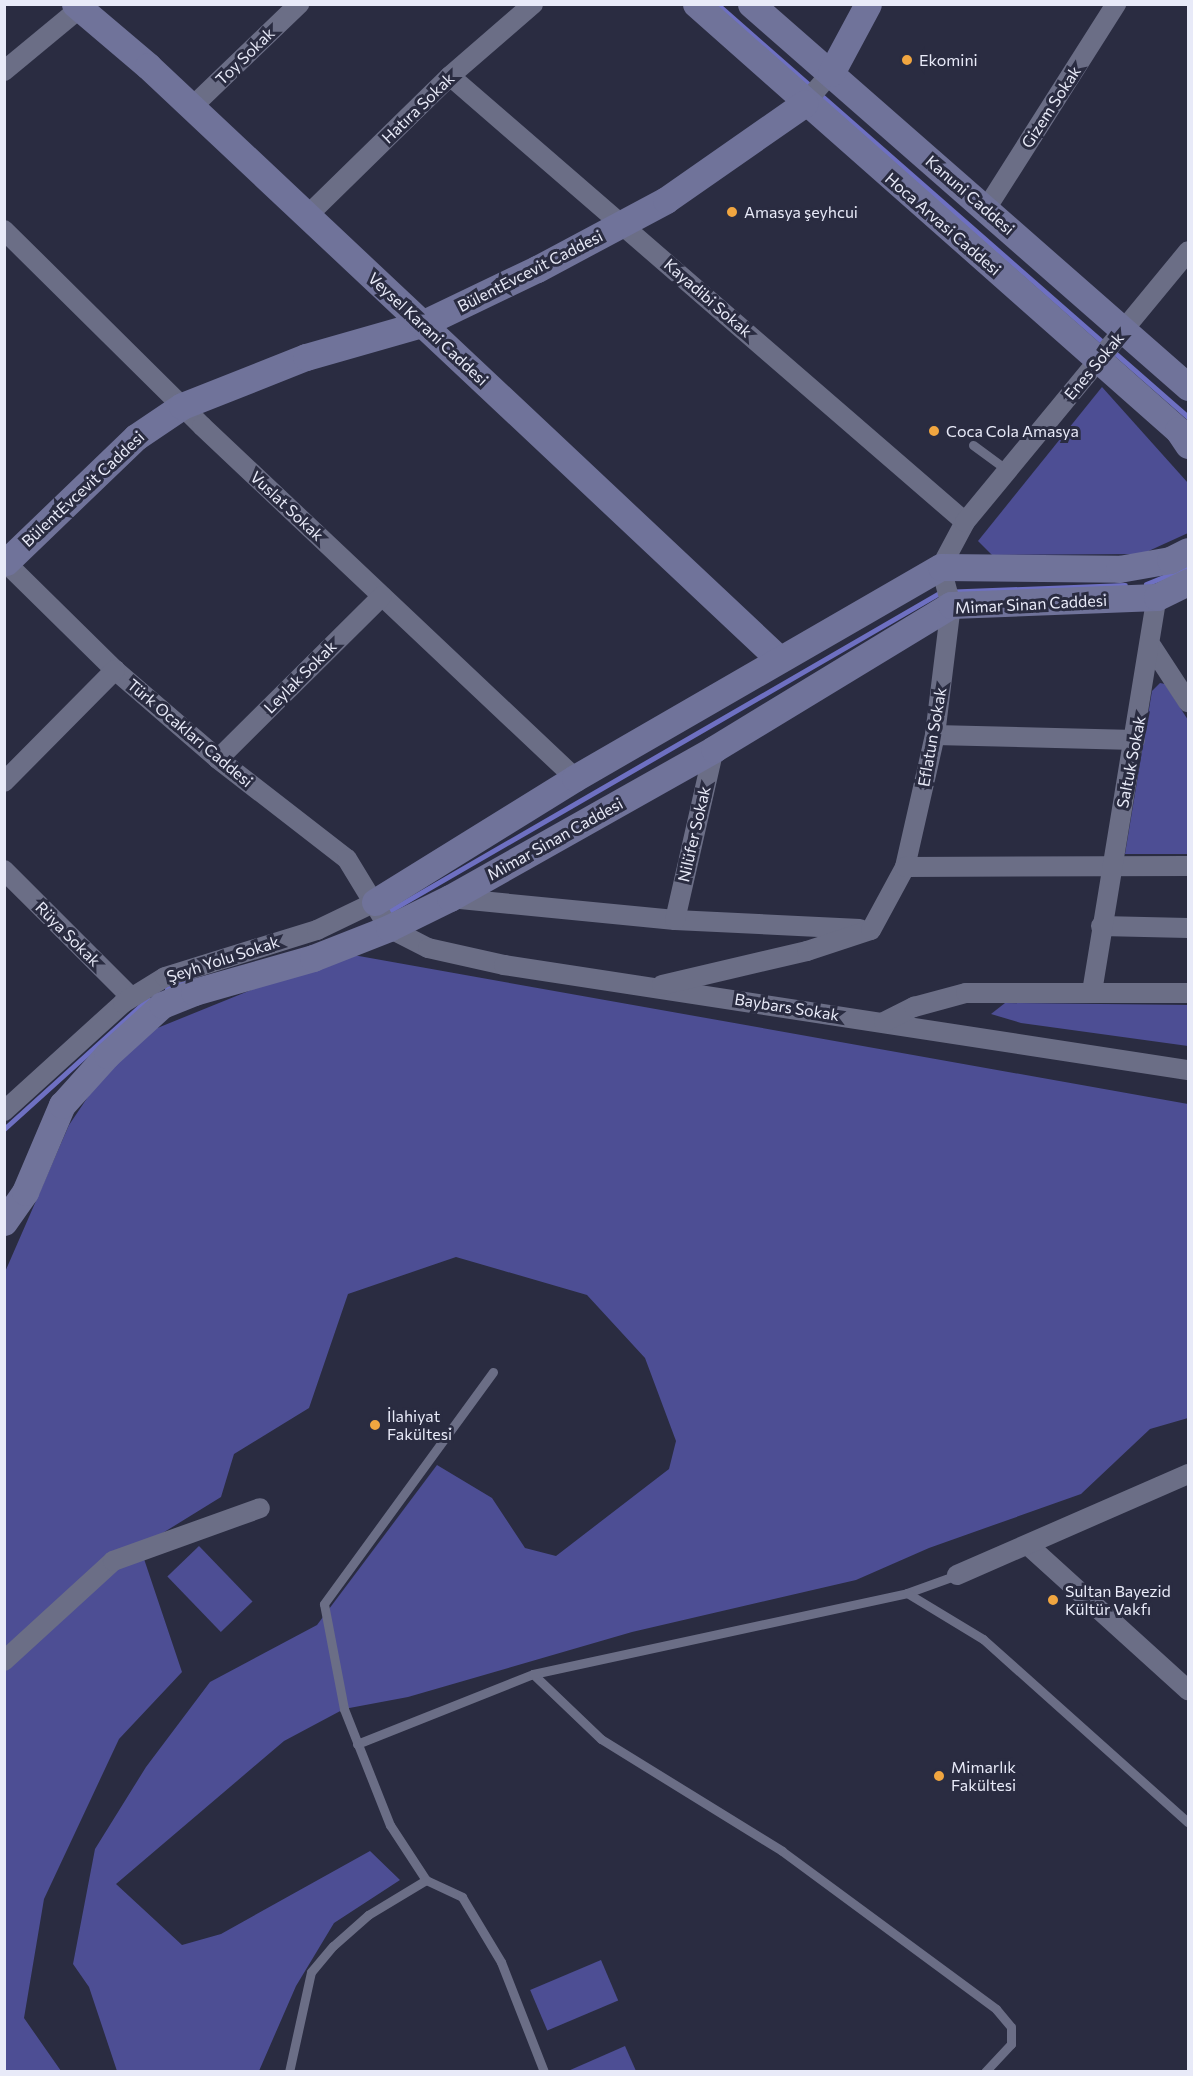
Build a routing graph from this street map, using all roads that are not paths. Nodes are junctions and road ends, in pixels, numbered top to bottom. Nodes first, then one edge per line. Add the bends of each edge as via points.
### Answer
1 (299, 4) edge
2 (533, 4) edge
3 (696, 4) edge
4 (751, 4) edge
5 (868, 4) edge
6 (1116, 4) edge
7 (80, 6) edge
8 (4, 71) edge
9 (831, 73) junction
10 (450, 76) junction
11 (805, 103) junction
12 (192, 107) junction
13 (986, 208) junction
14 (307, 216) junction
15 (623, 224) junction
16 (4, 230) edge
17 (1188, 251) edge
18 (423, 324) junction
19 (1124, 329) junction
20 (1098, 360) junction
21 (1188, 387) edge
22 (182, 406) junction
23 (973, 445) dead end
24 (1188, 445) edge
25 (1007, 470) junction
26 (965, 522) junction
27 (1188, 551) edge
28 (6, 564) edge
29 (941, 567) junction
30 (1188, 583) edge
31 (382, 596) junction
32 (1157, 597) junction
33 (951, 605) junction
34 (1152, 647) junction
35 (778, 658) junction
36 (115, 670) junction
37 (1188, 702) edge
38 (935, 735) junction
39 (1135, 740) junction
40 (714, 749) junction
41 (218, 759) junction
42 (575, 778) junction
43 (4, 782) edge
44 (1188, 866) edge
45 (905, 867) junction
46 (1111, 868) junction
47 (4, 870) edge
48 (450, 898) junction
49 (375, 902) junction
50 (675, 920) junction
51 (1101, 926) junction
52 (389, 928) junction
53 (1188, 928) edge
54 (871, 930) junction
55 (653, 987) junction
56 (1092, 992) junction
57 (1188, 993) edge
58 (131, 998) junction
59 (884, 1022) junction
60 (1188, 1070) edge
61 (4, 1111) edge
62 (4, 1222) edge
63 (493, 1372) dead end
64 (1188, 1474) edge
65 (260, 1509) dead end
66 (1029, 1546) junction
67 (957, 1575) joint
68 (907, 1593) junction
69 (4, 1661) edge
70 (532, 1674) junction
71 (1188, 1690) edge
72 (357, 1744) junction
73 (1188, 1822) edge
74 (426, 1880) junction
75 (289, 2072) edge
76 (544, 2072) edge
77 (985, 2072) edge

1 - 12 street, Toy Sokak
2 - 10 street, Hatıra Sokak
3 - 11 street, Hoca Arvasi Caddesi
4 - 9 street, Kanuni Caddesi
5 - 9 street
6 - 13 street, Gizem Sokak
7 - 8 street
7 - 12 street, Veysel Karani Caddesi
9 - 11 street
9 - 13 street, Kanuni Caddesi
10 - 14 street, Hatıra Sokak
10 - 15 street, Kayadibi Sokak
11 - 15 street, BülentEvcevit Caddesi via 675,194
11 - 20 street, Hoca Arvasi Caddesi
12 - 14 street, Veysel Karani Caddesi
13 - 19 street, Kanuni Caddesi
14 - 18 street, Veysel Karani Caddesi
15 - 18 street, BülentEvcevit Caddesi
15 - 26 street, Kayadibi Sokak
16 - 22 street, Vuslat Sokak
17 - 19 street, Enes Sokak
18 - 22 street, BülentEvcevit Caddesi via 306,357
18 - 35 street, Veysel Karani Caddesi
19 - 20 street, Enes Sokak
19 - 21 street, Kanuni Caddesi
20 - 24 street, Hoca Arvasi Caddesi via 1178,430
20 - 25 street, Enes Sokak
22 - 28 street, BülentEvcevit Caddesi via 136,437
22 - 31 street, Vuslat Sokak
23 - 25 lane
25 - 26 street, Enes Sokak
26 - 29 street, Enes Sokak
27 - 29 street, Mimar Sinan Caddesi via 1170,560 1119,569
28 - 36 street, Türk Ocakları Caddesi
29 - 33 street
29 - 35 street, Mimar Sinan Caddesi
30 - 32 street, Mimar Sinan Caddesi
31 - 41 street, Leylak Sokak
31 - 42 street, Vuslat Sokak
32 - 33 street, Mimar Sinan Caddesi
32 - 34 street, Saltuk Sokak
33 - 38 street, Eflatun Sokak
33 - 40 street, Mimar Sinan Caddesi
34 - 37 street
34 - 39 street, Saltuk Sokak
35 - 42 street, Mimar Sinan Caddesi
36 - 41 street, Türk Ocakları Caddesi
36 - 43 street
38 - 39 street
38 - 45 street, Eflatun Sokak
39 - 46 street, Saltuk Sokak
40 - 48 street, Mimar Sinan Caddesi
40 - 50 street, Nilüfer Sokak
41 - 49 street, Türk Ocakları Caddesi via 347,859
42 - 49 street, Mimar Sinan Caddesi
44 - 46 street
45 - 46 street
45 - 54 street, Eflatun Sokak
46 - 51 street, Saltuk Sokak
47 - 58 street, Rüya Sokak
48 - 50 street
48 - 52 street, Mimar Sinan Caddesi
49 - 52 street, Türk Ocakları Caddesi
49 - 58 street, Şeyh Yolu Sokak via 317,930 165,976
50 - 54 street
51 - 53 street
51 - 56 street, Saltuk Sokak
52 - 55 street, Baybars Sokak via 428,948
52 - 62 street, Mimar Sinan Caddesi via 313,958 162,1005 107,1055 62,1105 25,1192
54 - 55 street via 807,951
55 - 59 street, Baybars Sokak
56 - 57 street
56 - 59 street via 966,993 914,1007
58 - 61 street, Şeyh Yolu Sokak
59 - 60 street, Baybars Sokak
63 - 72 lane via 324,1604 344,1709
64 - 66 street
65 - 69 street via 113,1561
66 - 67 street
66 - 71 street
67 - 68 lane
68 - 70 lane
68 - 73 lane via 983,1638
70 - 72 lane
70 - 77 lane via 601,1739 782,1851 996,2009 1011,2026 1011,2044
72 - 74 lane via 390,1825
74 - 75 lane via 368,1914 311,1972
74 - 76 lane via 462,1897 501,1962

